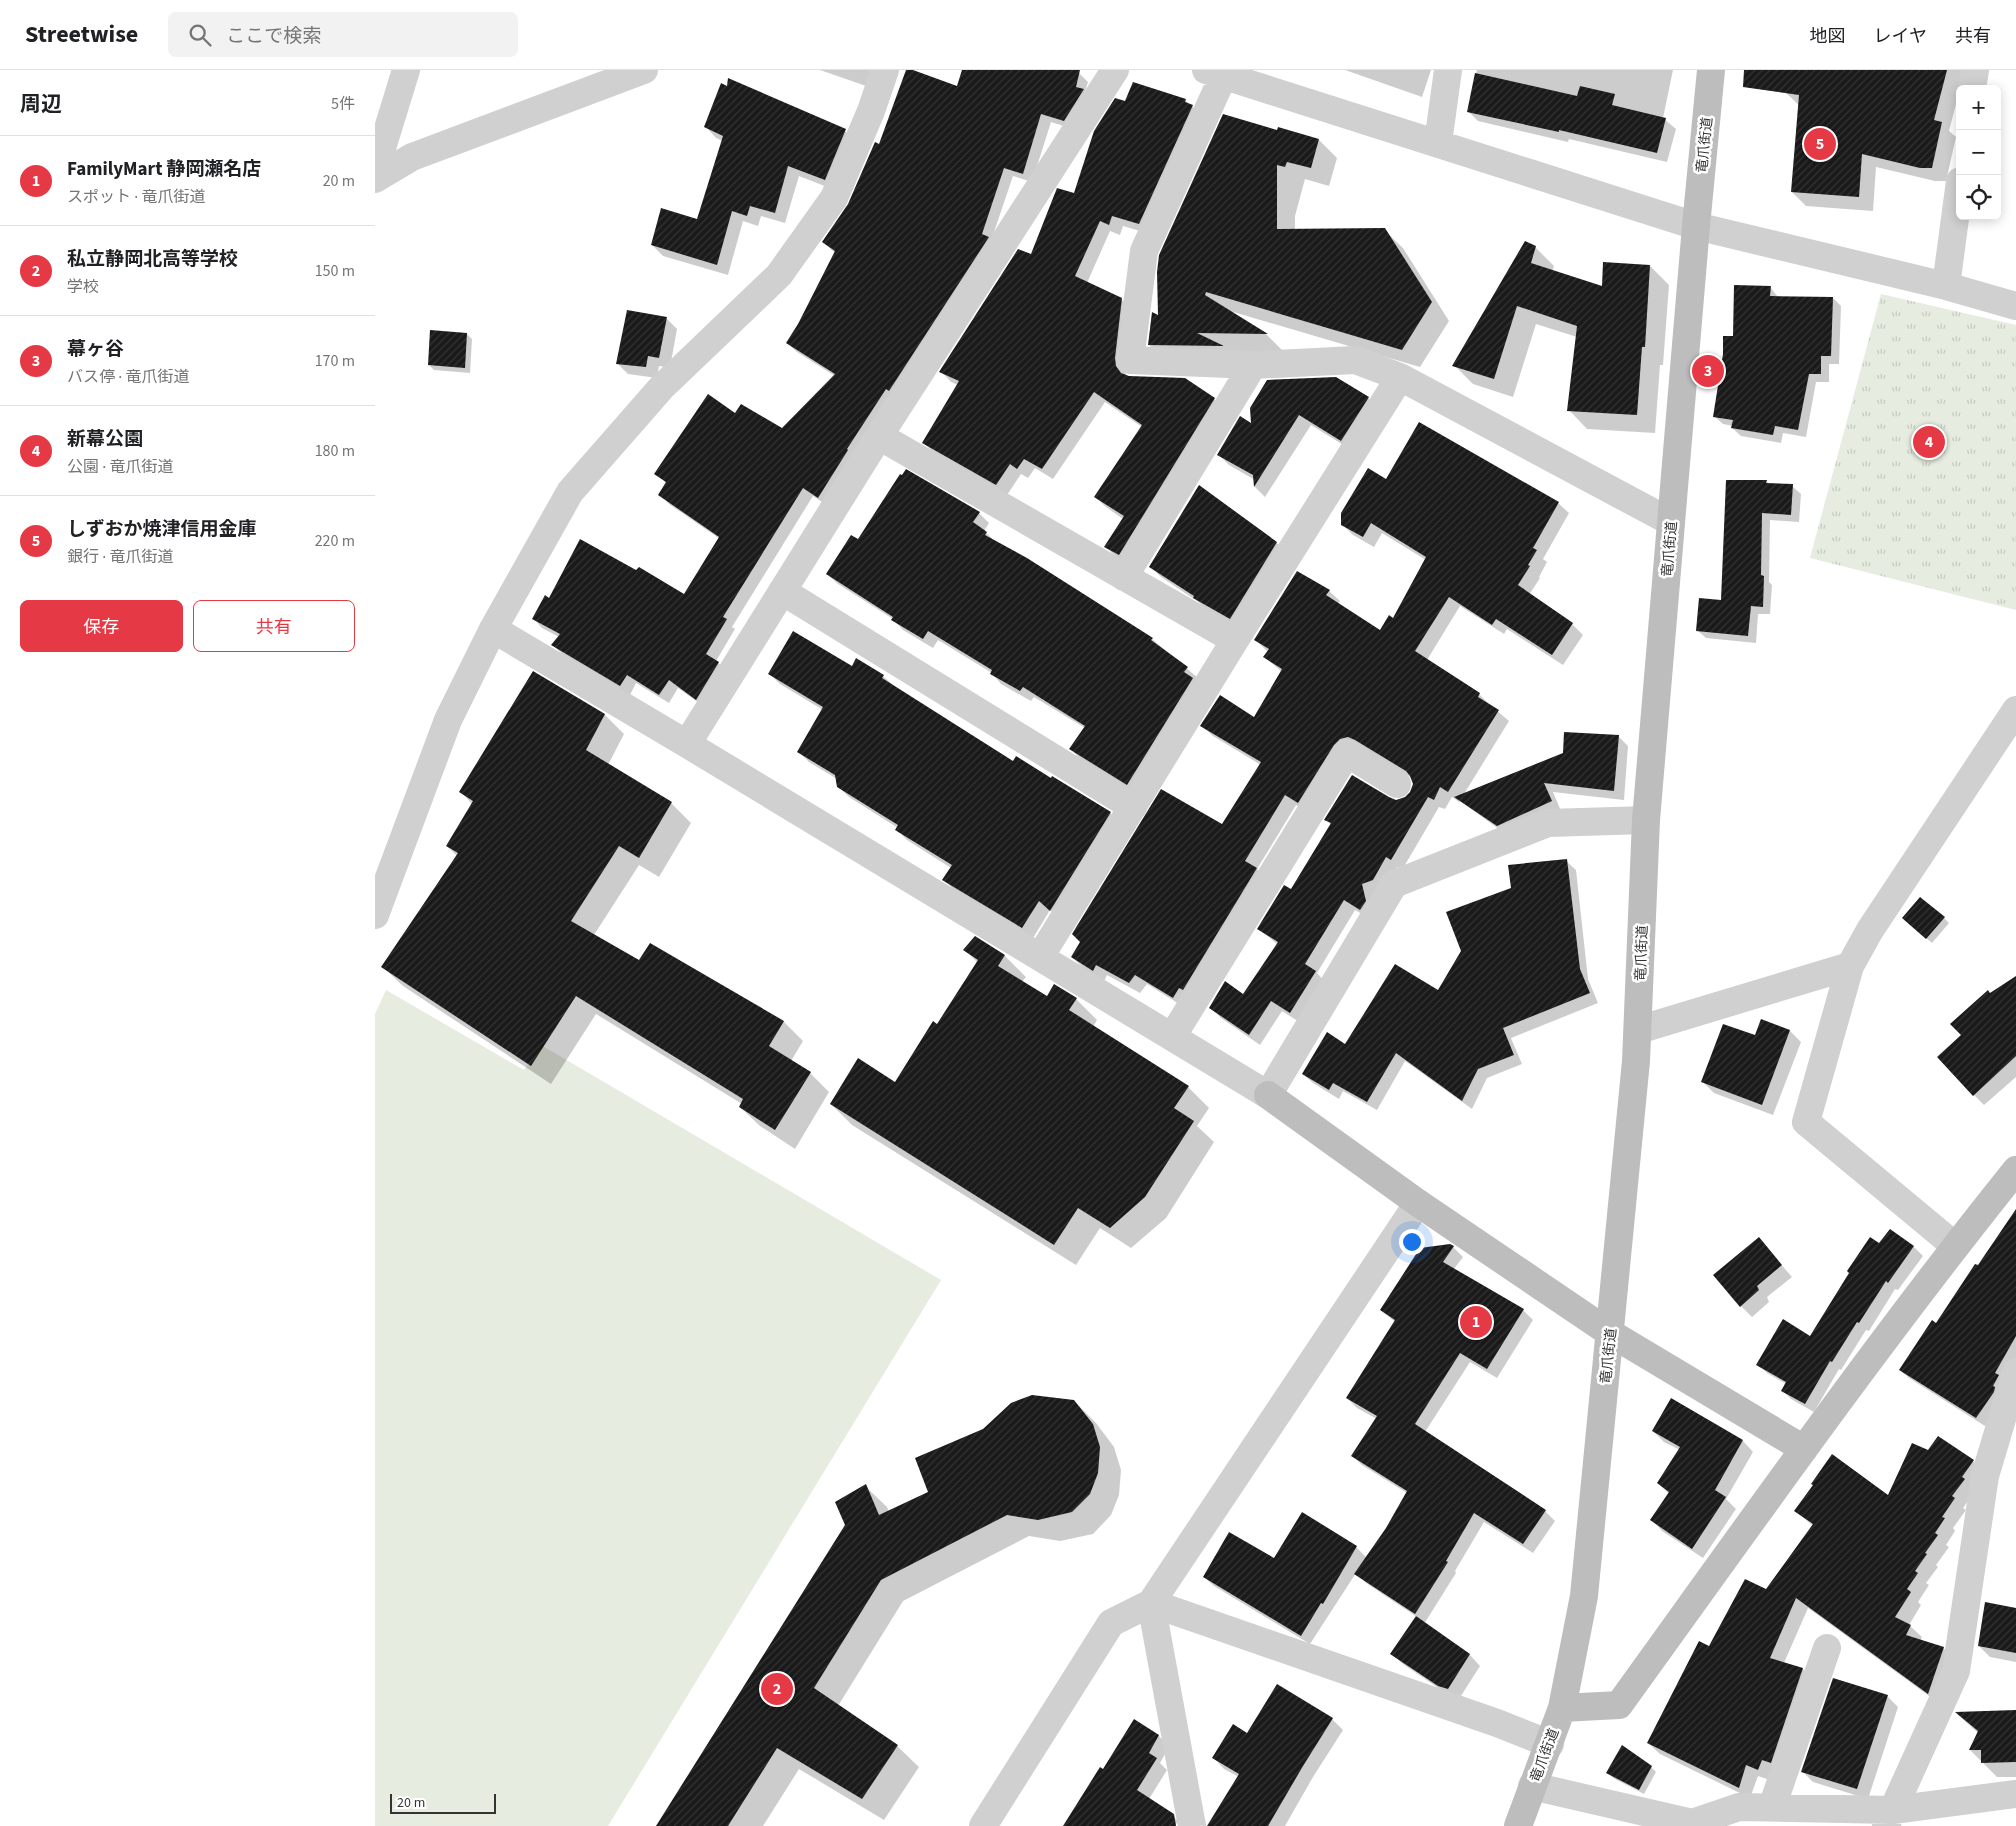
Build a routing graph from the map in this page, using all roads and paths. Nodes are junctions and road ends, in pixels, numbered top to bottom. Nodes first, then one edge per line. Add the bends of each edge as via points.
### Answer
1 (406, 70) edge
2 (644, 70) edge
3 (885, 70) edge
4 (1115, 70) edge
5 (1448, 70) edge
6 (1711, 70) edge
7 (1975, 70) edge
8 (1219, 72) edge
9 (1973, 85) edge
10 (1438, 143) junction
11 (375, 171) edge
12 (375, 179) edge
13 (1956, 211) edge
14 (1696, 226) junction
15 (1946, 286) junction
16 (2016, 306) edge
17 (1253, 364) junction
18 (1400, 377) junction
19 (879, 436) junction
20 (1671, 522) junction
21 (1124, 577) junction
22 (783, 592) junction
23 (493, 629) junction
24 (1235, 640) junction
25 (2016, 710) edge
26 (687, 744) junction
27 (1397, 784) dead end
28 (1133, 807) junction
29 (1646, 820) junction
30 (375, 915) edge
31 (1040, 957) junction
32 (1850, 966) junction
33 (1638, 1030) junction
34 (1173, 1037) junction
35 (1268, 1095) junction
36 (2016, 1170) edge
37 (1417, 1203) junction
38 (1955, 1246) junction
39 (1610, 1333) junction
40 (2016, 1372) edge
41 (1804, 1449) junction
42 (1151, 1604) junction
43 (1827, 1648) dead end
44 (1562, 1708) junction
45 (1550, 1744) junction
46 (1532, 1786) junction
47 (2016, 1794) edge
48 (1772, 1807) junction
49 (1889, 1818) edge
50 (983, 1826) edge
51 (1192, 1826) edge
52 (1518, 1826) edge

1 - 11 street
2 - 12 street via 413,157
3 - 23 street via 834,198 779,275 661,388 571,492
4 - 19 street
5 - 10 street
6 - 14 main road, 竜爪街道
7 - 9 street
8 - 10 street
8 - 17 street via 1144,251 1130,360
10 - 14 street
13 - 15 street
14 - 15 street
14 - 20 main road, 竜爪街道
15 - 16 street
17 - 18 street via 1355,360
17 - 21 street
18 - 20 street
18 - 24 street
19 - 21 street
19 - 22 street
20 - 29 main road, 竜爪街道
21 - 24 street
22 - 26 street
22 - 28 street
23 - 26 street
23 - 30 street via 448,720
24 - 28 street
25 - 32 street via 1870,930
26 - 31 street
27 - 34 street via 1347,754
28 - 31 street
29 - 33 main road, 竜爪街道
29 - 35 street via 1548,823 1394,884
31 - 34 street
32 - 33 street
32 - 38 street via 1806,1122
33 - 39 main road, 竜爪街道
34 - 35 street
35 - 37 main road
36 - 38 main road
37 - 39 main road
37 - 42 street
38 - 41 main road
39 - 41 main road
39 - 44 main road, 竜爪街道 via 1584,1596
40 - 49 street via 1985,1476 1956,1671
41 - 44 main road via 1619,1705
42 - 45 street
42 - 50 street via 1111,1623
42 - 51 street
43 - 48 street
44 - 45 main road, 竜爪街道
45 - 46 main road, 竜爪街道
46 - 48 street via 1692,1823 1739,1807
46 - 52 main road, 竜爪街道
47 - 49 street
48 - 49 street

